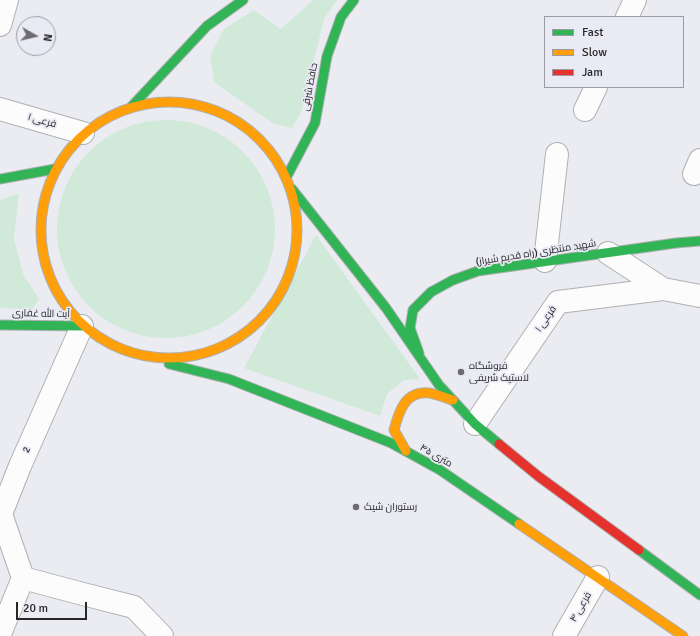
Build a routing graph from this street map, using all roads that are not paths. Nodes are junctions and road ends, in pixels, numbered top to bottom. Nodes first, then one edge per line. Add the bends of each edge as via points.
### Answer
1 (7, 0) edge
2 (243, 0) edge
3 (354, 0) edge
4 (635, 0) edge
5 (627, 16) edge
6 (0, 24) edge
7 (596, 88) edge
8 (132, 106) junction
9 (0, 109) edge
10 (585, 110) dead end
11 (83, 133) junction
12 (557, 154) dead end
13 (55, 169) junction
14 (286, 178) junction
15 (0, 179) edge
16 (291, 188) junction
17 (700, 240) edge
18 (608, 253) junction
19 (545, 261) junction
20 (663, 289) junction
21 (700, 296) edge
22 (0, 325) edge
23 (82, 326) junction
24 (147, 358) junction
25 (421, 359) junction
26 (453, 400) junction
27 (474, 424) junction
28 (406, 451) junction
29 (598, 577) junction
30 (23, 578) junction
31 (700, 595) edge
32 (0, 634) edge
33 (162, 636) edge
34 (564, 636) edge
35 (683, 636) edge

1 - 6 street
2 - 8 main road via 207,26
3 - 14 main road, حافظ شرقی via 341,17 327,56 314,123
4 - 5 street
7 - 10 street
8 - 11 main road via 106,117
8 - 14 main road via 171,101 210,107 245,125 272,153
9 - 11 street, فرعی ۱
11 - 13 main road
12 - 19 street
13 - 15 main road
13 - 23 main road via 43,202 40,235 46,269 60,300
14 - 16 main road
16 - 24 main road via 298,232 290,276 267,314 233,342 191,358
16 - 25 main road via 386,308
17 - 18 main road, شهید منتظری (راه قدیم شیراز)
18 - 19 main road, شهید منتظری (راه قدیم شیراز)
18 - 20 street
19 - 25 main road, شهید منتظری (راه قدیم شیراز) via 478,272 453,280 431,292 413,310 410,328
20 - 21 street
20 - 27 street, فرعی ۱ via 558,302
22 - 23 main road, آیت الله غفاری
23 - 24 main road via 112,347
23 - 30 street, 2 via 1,514
24 - 28 main road, ۴۵ متری via 229,379
25 - 26 main road
26 - 27 main road
26 - 28 main road via 430,393 418,393 405,401 394,430
27 - 31 main road via 538,476
28 - 29 main road, ۴۵ متری via 440,470
29 - 34 street, فرعی ۴
29 - 35 main road, ۴۵ متری
30 - 32 street
30 - 33 street via 134,607

